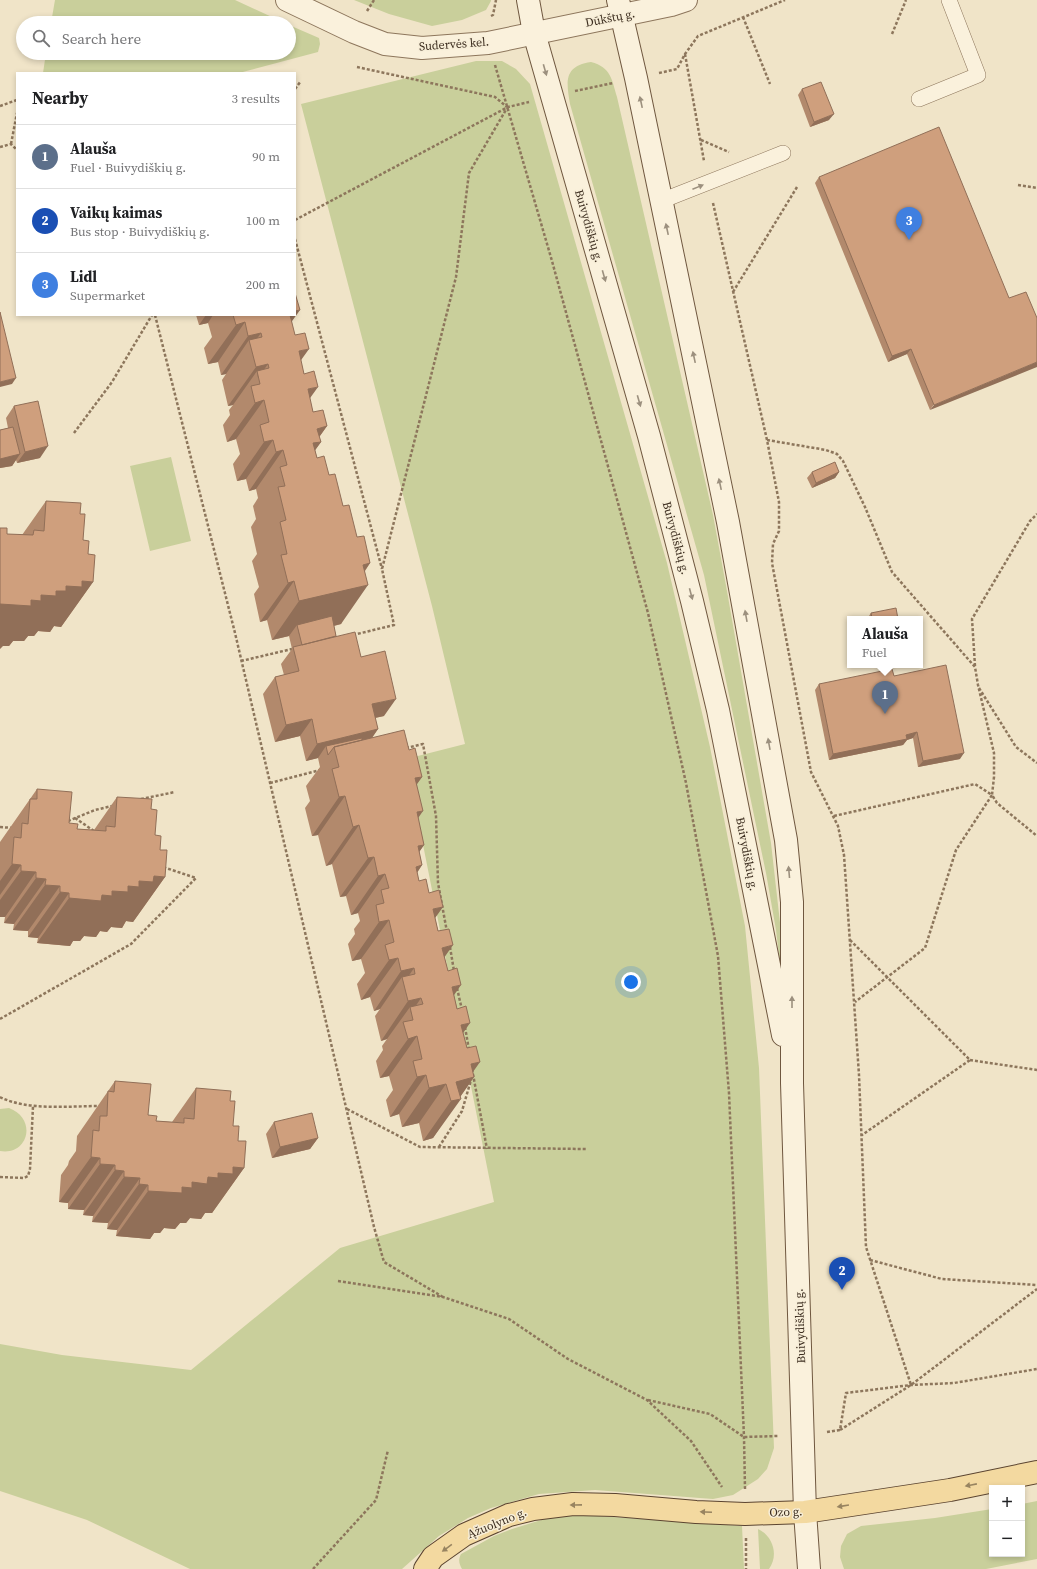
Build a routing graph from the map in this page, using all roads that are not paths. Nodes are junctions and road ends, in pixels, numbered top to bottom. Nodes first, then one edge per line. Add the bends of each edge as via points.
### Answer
1 (287, 0) edge
2 (528, 0) edge
3 (686, 0) edge
4 (948, 0) edge
5 (620, 8) edge
6 (534, 33) junction
7 (919, 99) dead end
8 (783, 153) dead end
9 (661, 201) junction
10 (792, 1083) junction
11 (1037, 1472) edge
12 (533, 1509) joint
13 (805, 1512) junction
14 (425, 1569) edge
15 (809, 1569) edge

1 - 6 main road, Sudervės kel. via 385,44 422,48 488,43
2 - 6 main road, Buivydiškių g.
3 - 5 main road, Dūkštų g. via 671,5
4 - 7 lane via 978,75
5 - 6 main road, Dūkštų g.
9 -> 5 main road, Buivydiškių g.
6 -> 10 main road, Buivydiškių g. via 649,436 692,602 718,710
9 -> 8 lane
10 -> 9 main road, Buivydiškių g. via 792,902 786,840 728,522
10 - 13 main road, Buivydiškių g.
11 -> 13 main road, Ozo g. via 950,1490
13 -> 12 main road, Ozo g. via 745,1514 573,1504
12 -> 14 main road, Ąžuolyno g. via 509,1515 464,1535 433,1558
13 - 15 main road, Buivydiškių g.

